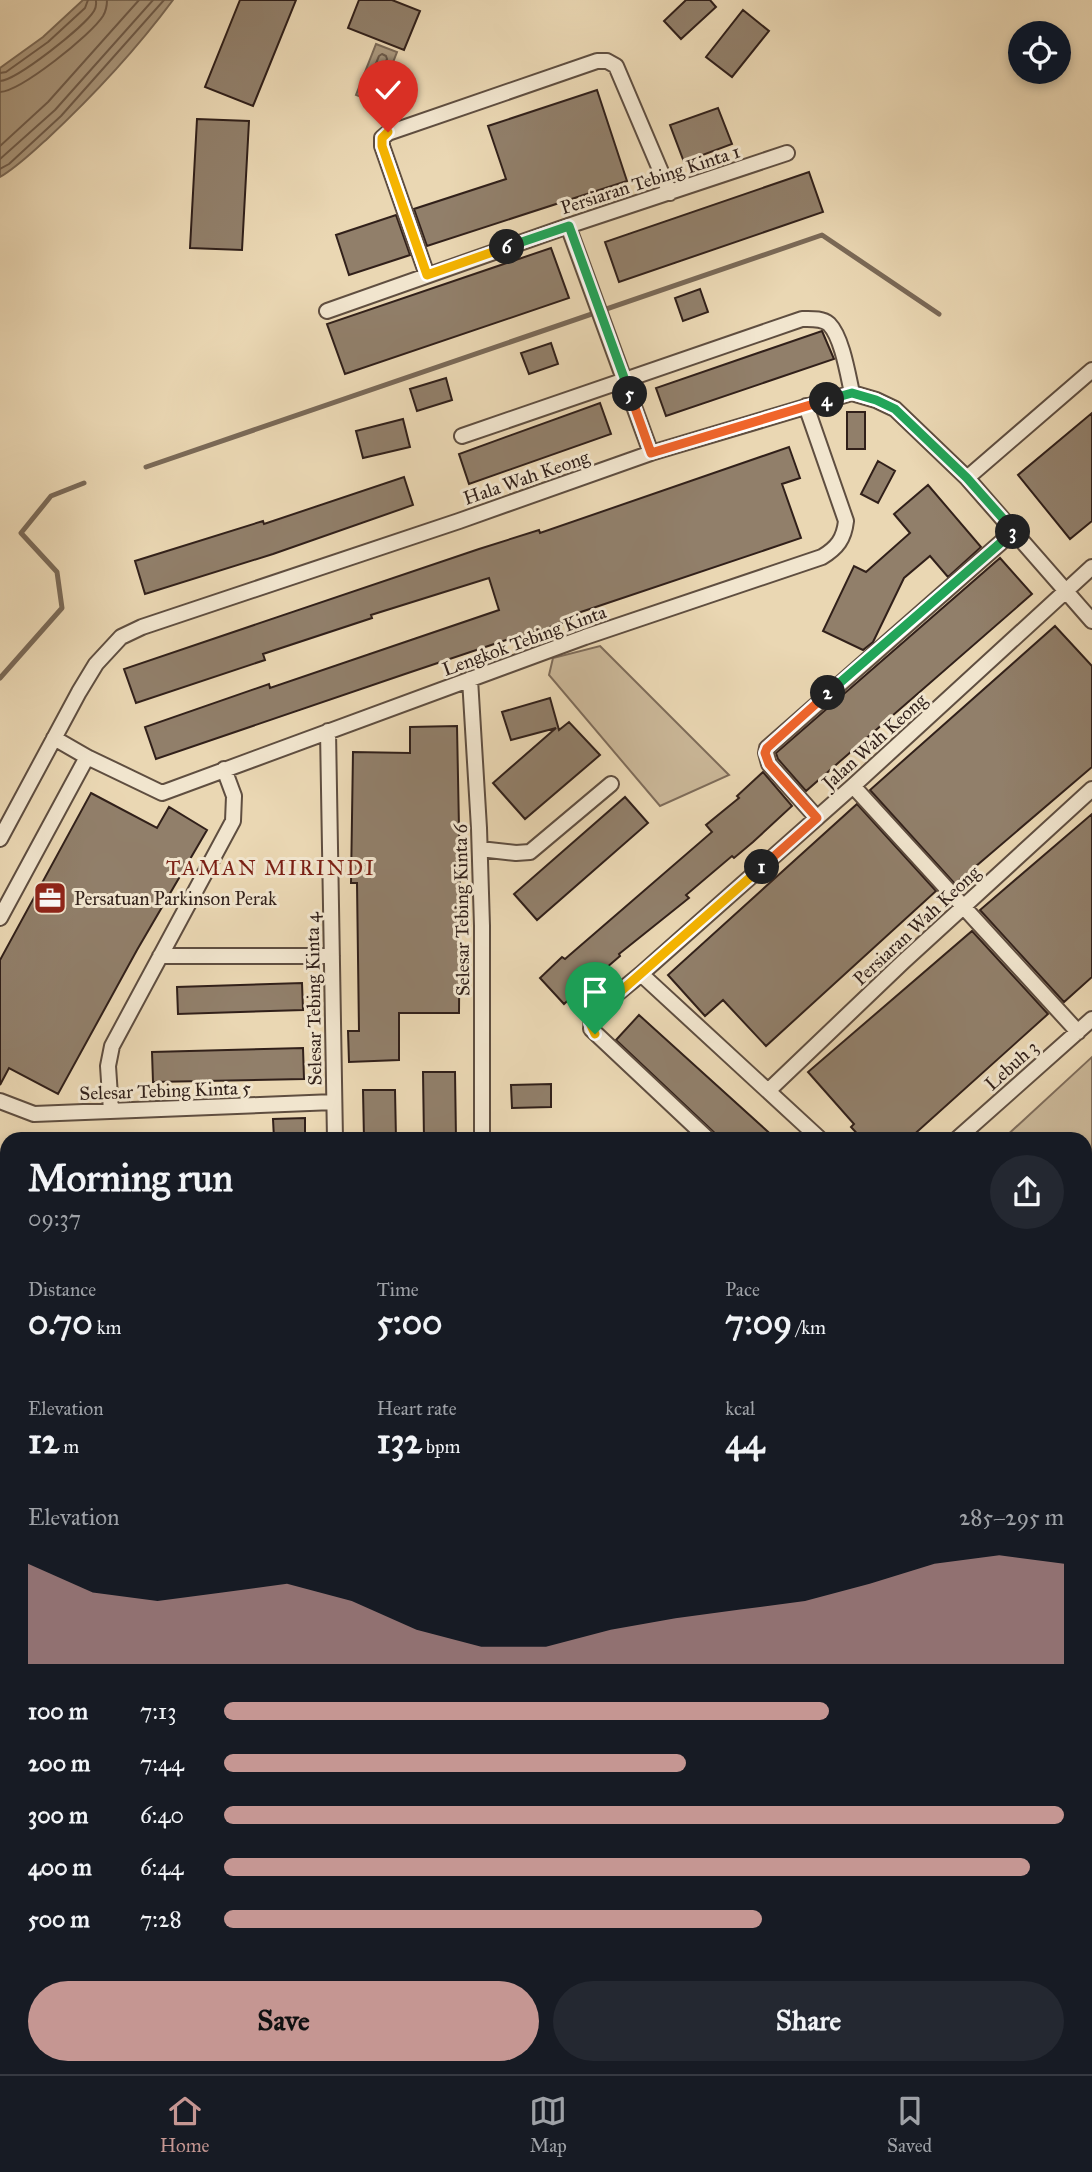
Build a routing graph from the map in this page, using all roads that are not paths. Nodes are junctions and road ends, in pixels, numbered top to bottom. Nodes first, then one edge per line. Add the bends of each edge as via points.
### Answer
1 (787, 153) dead end
2 (670, 193) junction
3 (569, 226) junction
4 (427, 275) junction
5 (327, 311) dead end
6 (1092, 370) edge
7 (625, 382) junction
8 (852, 393) junction
9 (806, 406) junction
10 (462, 436) dead end
11 (651, 453) junction
12 (967, 478) junction
13 (1014, 531) junction
14 (1092, 567) edge
15 (1066, 591) junction
16 (1092, 621) edge
17 (470, 680) junction
18 (328, 731) junction
19 (54, 738) junction
20 (87, 757) junction
21 (224, 769) junction
22 (611, 784) dead end
23 (853, 786) junction
24 (1092, 789) edge
25 (817, 818) junction
26 (0, 839) edge
27 (480, 849) junction
28 (963, 907) junction
29 (0, 918) edge
30 (160, 956) junction
31 (332, 956) junction
32 (641, 974) junction
33 (1092, 1019) edge
34 (1078, 1032) junction
35 (768, 1091) junction
36 (0, 1101) edge
37 (334, 1102) junction
38 (111, 1111) junction
39 (335, 1132) edge
40 (482, 1132) edge
41 (701, 1132) edge
42 (812, 1132) edge
43 (965, 1132) edge

1 - 2 street, Persiaran Tebing Kinta 1
2 - 3 street, Persiaran Tebing Kinta 1
2 - 4 street via 616,66 597,61 388,132 382,138
3 - 4 street, Persiaran Tebing Kinta 1
3 - 7 street
4 - 5 street, Persiaran Tebing Kinta 1
6 - 12 street
7 - 8 street via 802,319 818,319 829,324 839,343
7 - 10 street
7 - 11 street
8 - 9 street, Hala Wah Keong
8 - 12 street via 895,409
9 - 11 street, Hala Wah Keong
9 - 17 street, Lengkok Tebing Kinta via 846,521 840,543 832,551
11 - 19 street, Hala Wah Keong via 121,637 96,664
12 - 13 street
13 - 15 street
13 - 25 street via 767,748 769,764
14 - 15 street, Jalan Wah Keong
15 - 16 street
15 - 23 street, Jalan Wah Keong
17 - 18 street, Lengkok Tebing Kinta
17 - 27 street, Selesar Tebing Kinta 6
18 - 21 street, Lengkok Tebing Kinta
18 - 31 street, Selesar Tebing Kinta 4
19 - 20 street, Lengkok Tebing Kinta
19 - 26 street, Hala Wah Keong
20 - 21 street, Lengkok Tebing Kinta via 162,793
20 - 29 street
21 - 30 street via 234,796 233,821
22 - 27 street via 530,852
23 - 25 street, Jalan Wah Keong
23 - 28 street
24 - 28 street, Persiaran Wah Keong
25 - 32 street, Jalan Wah Keong
27 - 40 street, Selesar Tebing Kinta 6
28 - 34 street
28 - 35 street, Persiaran Wah Keong
30 - 31 street
30 - 38 street via 109,1055
31 - 37 street, Selesar Tebing Kinta 4
32 - 35 street
32 - 41 street, Jalan Wah Keong via 592,1017 591,1029
33 - 34 street, Lebuh 3
34 - 43 street, Lebuh 3
35 - 42 street
36 - 38 street, Selesar Tebing Kinta 5 via 34,1114
37 - 38 street, Selesar Tebing Kinta 5
37 - 39 street, Selesar Tebing Kinta 4

